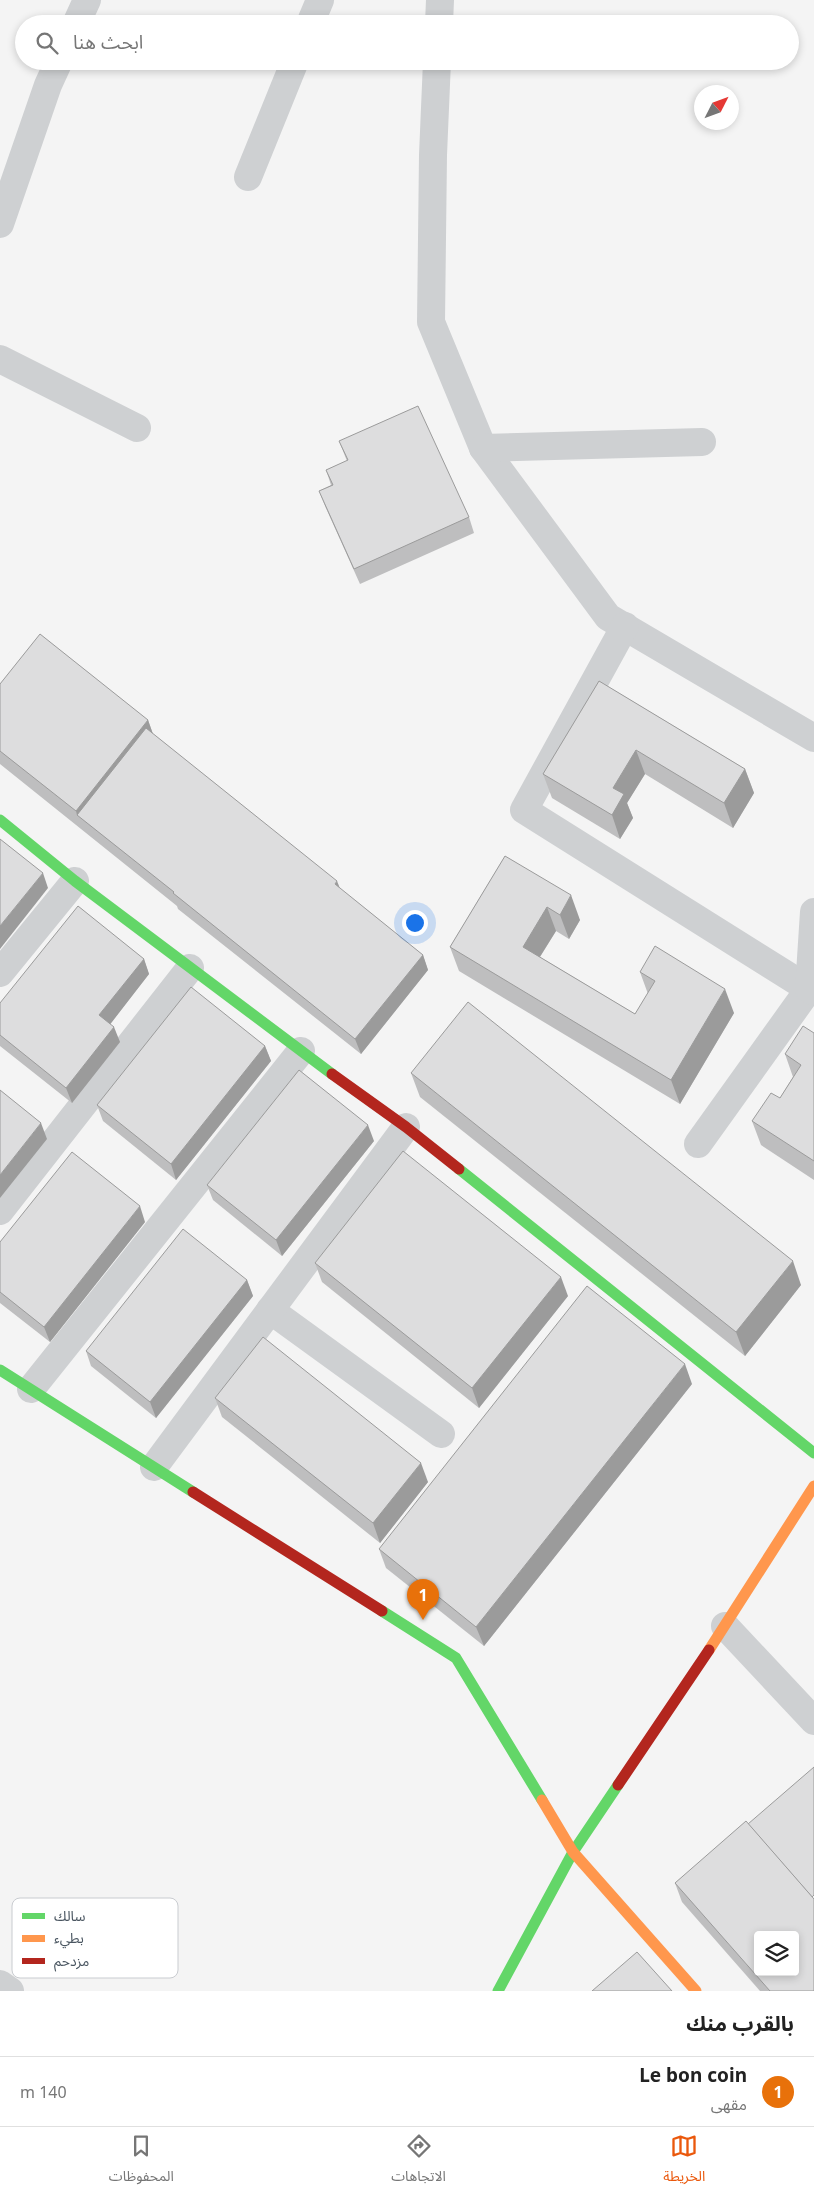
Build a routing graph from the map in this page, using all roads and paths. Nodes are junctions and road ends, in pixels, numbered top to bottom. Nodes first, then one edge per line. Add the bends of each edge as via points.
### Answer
1 (86, 0) edge
2 (320, 0) edge
3 (440, 0) edge
4 (80, 15) edge
5 (314, 15) edge
6 (439, 15) edge
7 (55, 70) edge
8 (291, 70) edge
9 (438, 70) edge
10 (248, 177) dead end
11 (0, 224) edge
12 (0, 359) edge
13 (137, 428) dead end
14 (702, 442) dead end
15 (483, 448) junction
16 (625, 626) junction
17 (814, 738) edge
18 (0, 820) edge
19 (75, 880) junction
20 (814, 912) edge
21 (190, 968) junction
22 (0, 973) edge
23 (812, 991) edge
24 (301, 1051) junction
25 (406, 1127) junction
26 (698, 1144) dead end
27 (0, 1211) edge
28 (270, 1310) junction
29 (0, 1370) edge
30 (31, 1390) junction
31 (441, 1434) dead end
32 (814, 1453) edge
33 (154, 1467) junction
34 (814, 1486) edge
35 (725, 1626) junction
36 (814, 1721) edge
37 (573, 1852) junction
38 (0, 1984) edge
39 (10, 1991) edge
40 (498, 1991) edge
41 (696, 1991) edge

1 - 4 street
2 - 5 street
3 - 6 street
7 - 11 street
8 - 10 street
9 - 15 street via 431,322
12 - 13 street
14 - 15 street
15 - 16 street via 608,616
16 - 17 street
16 - 23 street via 524,810
18 - 19 street
19 - 21 street
19 - 22 street
20 - 23 street
21 - 24 street
21 - 27 street
23 - 26 street
24 - 25 street
24 - 30 street
25 - 28 street
25 - 32 street
28 - 31 street
28 - 33 street
29 - 30 street
30 - 33 street
33 - 37 street via 456,1658
34 - 35 street
35 - 36 street
35 - 37 street
37 - 40 street
37 - 41 street
38 - 39 street

